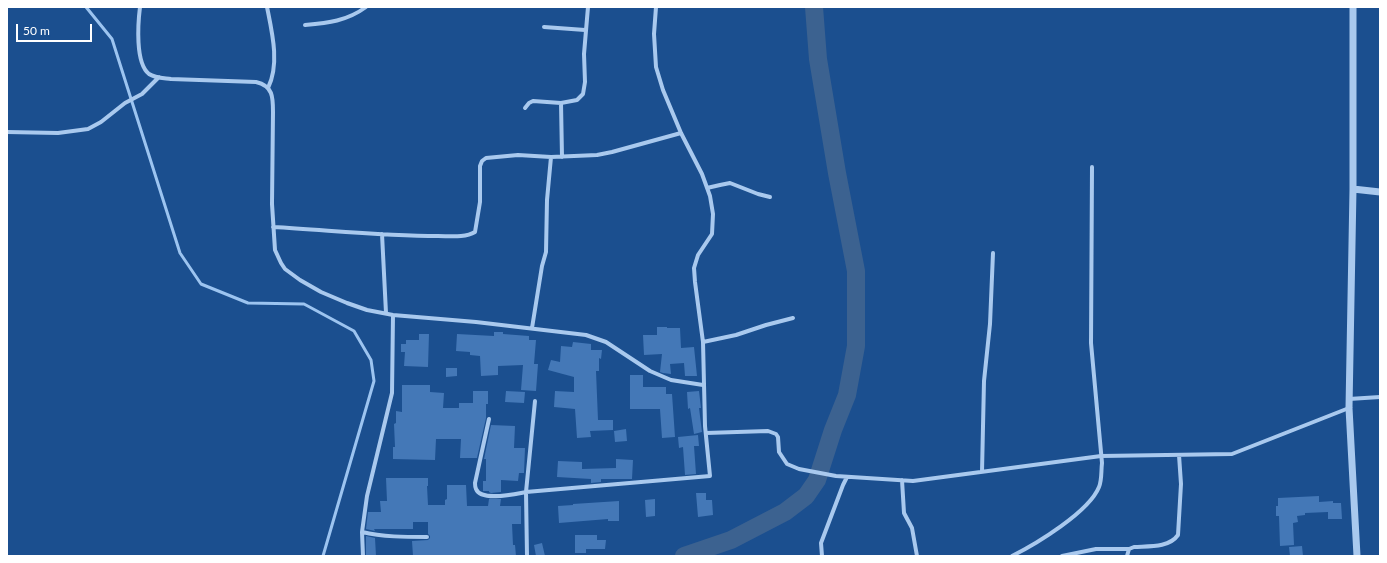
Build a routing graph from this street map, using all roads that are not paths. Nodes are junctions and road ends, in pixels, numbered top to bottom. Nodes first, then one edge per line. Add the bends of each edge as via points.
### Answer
1 (140, 7) edge
2 (267, 7) edge
3 (366, 7) edge
4 (588, 7) edge
5 (656, 7) edge
6 (1353, 7) edge
7 (305, 25) dead end
8 (544, 27) dead end
9 (585, 30) junction
10 (159, 77) junction
11 (268, 88) junction
12 (561, 103) junction
13 (525, 108) dead end
14 (7, 132) edge
15 (681, 134) junction
16 (551, 157) junction
17 (562, 157) junction
18 (1092, 167) dead end
19 (707, 188) junction
20 (1353, 188) junction
21 (1380, 192) edge
22 (770, 197) dead end
23 (273, 227) junction
24 (382, 234) junction
25 (993, 253) dead end
26 (386, 313) junction
27 (393, 315) junction
28 (793, 318) dead end
29 (532, 328) junction
30 (703, 342) junction
31 (703, 385) junction
32 (1380, 397) edge
33 (1349, 399) junction
34 (535, 401) dead end
35 (1349, 408) junction
36 (489, 419) dead end
37 (706, 433) junction
38 (1179, 455) junction
39 (1101, 456) junction
40 (982, 472) junction
41 (847, 477) junction
42 (902, 480) junction
43 (526, 492) junction
44 (362, 532) junction
45 (427, 537) dead end
46 (1129, 549) junction
47 (363, 556) edge
48 (526, 556) edge
49 (822, 556) edge
50 (917, 556) edge
51 (1012, 556) edge
52 (1062, 556) edge
53 (1127, 556) edge
54 (1357, 556) edge

1 - 10 street via 139,45 142,61 148,73
2 - 11 street via 274,50 272,77
3 - 7 street via 333,23
4 - 9 street
5 - 15 street via 656,67
6 - 20 street
8 - 9 street
9 - 12 street via 583,94 577,100
10 - 11 street via 256,82
10 - 14 street via 142,94 88,129 58,133
11 - 23 street via 273,103
12 - 13 street via 533,101
12 - 17 street
15 - 17 street via 612,152
15 - 19 street
16 - 17 street
16 - 24 street via 518,155 484,159 480,169 478,215 475,232 471,234
16 - 29 street via 546,207 546,252
18 - 39 street via 1091,343
19 - 22 street via 730,183
19 - 30 street via 713,214 712,234 698,255 694,268
20 - 21 street
20 - 33 street
23 - 24 street
23 - 26 street via 275,250 281,263 291,274 321,292 347,303
24 - 26 street
25 - 40 street via 984,381
26 - 27 street
27 - 29 street
27 - 44 street via 392,393 367,496
28 - 30 street
29 - 31 street via 586,335 606,342 650,371 671,380
30 - 31 street
31 - 37 street
32 - 33 street
33 - 35 street
34 - 43 street
35 - 38 street via 1232,454
35 - 54 street
36 - 43 street via 476,478 476,489 479,493 498,497
37 - 41 street via 772,432 778,437 779,452 786,464 799,469
37 - 43 street via 710,476
38 - 39 street
38 - 46 street via 1181,484 1178,535 1172,542 1163,545
39 - 40 street
39 - 51 street via 1099,488 1093,497 1074,518
40 - 42 street via 913,481
41 - 42 street
41 - 49 street via 821,543
42 - 50 street via 904,513 912,528
43 - 48 street
44 - 45 street via 393,537
44 - 47 street
46 - 52 street via 1096,549
46 - 53 street

